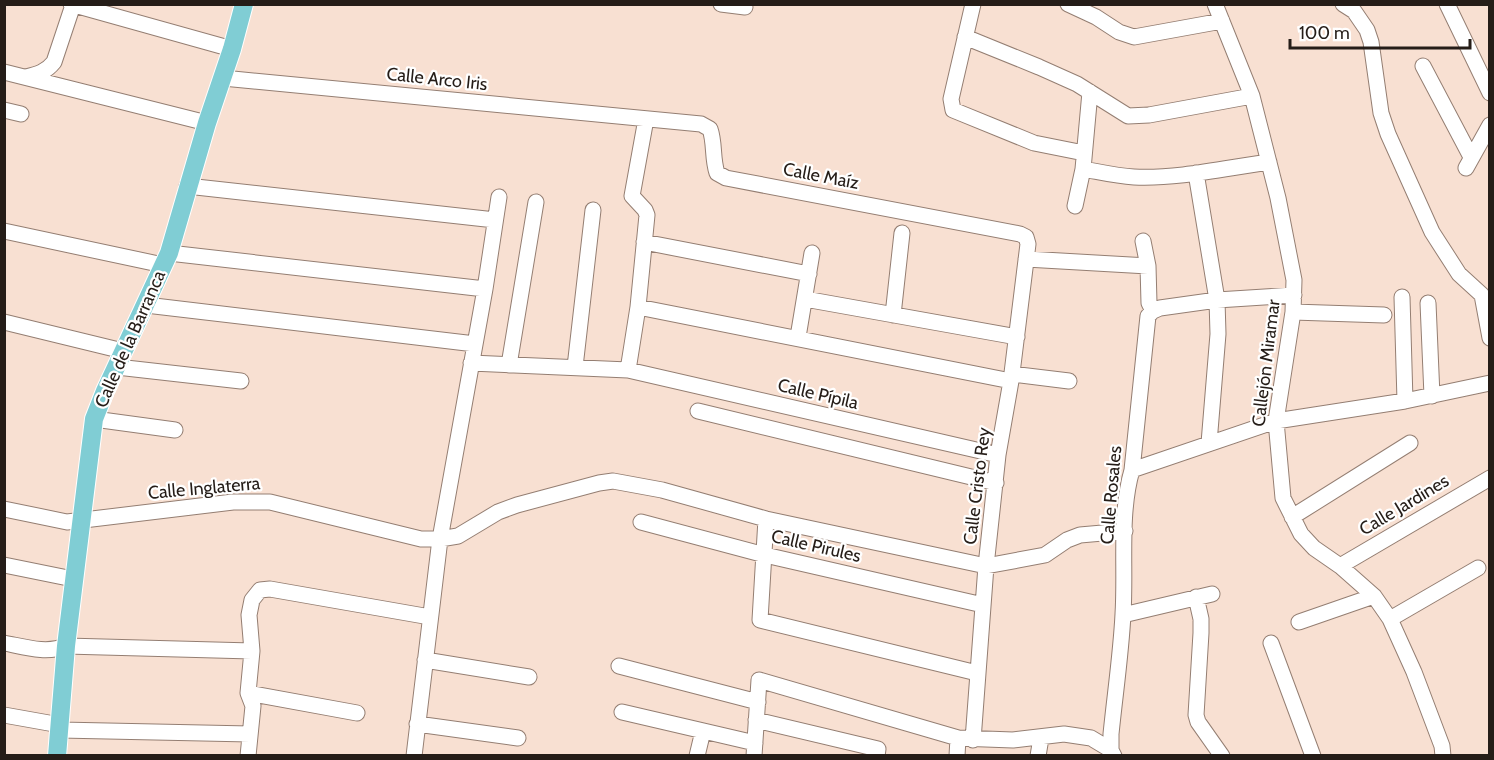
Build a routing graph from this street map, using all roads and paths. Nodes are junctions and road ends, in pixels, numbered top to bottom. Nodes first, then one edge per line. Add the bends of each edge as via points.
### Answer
1 (244, 4) edge
2 (721, 4) edge
3 (973, 4) edge
4 (1068, 4) edge
5 (1215, 4) edge
6 (1343, 4) edge
7 (1447, 4) edge
8 (72, 5) edge
9 (746, 7) dead end
10 (1097, 11) edge
11 (1222, 21) junction
12 (965, 37) junction
13 (232, 49) junction
14 (1423, 66) dead end
15 (4, 72) edge
16 (24, 77) junction
17 (224, 78) junction
18 (1090, 92) junction
19 (1490, 93) edge
20 (1252, 96) junction
21 (4, 110) edge
22 (21, 114) dead end
23 (646, 119) junction
24 (207, 123) junction
25 (1490, 125) edge
26 (1084, 153) junction
27 (1269, 162) junction
28 (1083, 169) junction
29 (1196, 172) junction
30 (188, 186) junction
31 (499, 197) dead end
32 (536, 202) dead end
33 (1075, 206) dead end
34 (593, 210) dead end
35 (495, 220) junction
36 (4, 231) edge
37 (902, 233) dead end
38 (1026, 237) joint
39 (1143, 241) dead end
40 (644, 242) junction
41 (812, 253) dead end
42 (166, 259) junction
43 (1026, 259) junction
44 (1148, 266) junction
45 (809, 273) junction
46 (485, 289) junction
47 (1294, 296) junction
48 (1402, 297) dead end
49 (805, 299) junction
50 (1217, 300) junction
51 (1428, 303) dead end
52 (146, 305) junction
53 (1487, 306) edge
54 (638, 307) junction
55 (1153, 311) junction
56 (1293, 312) junction
57 (893, 315) junction
58 (1384, 315) dead end
59 (4, 322) edge
60 (1017, 337) junction
61 (798, 338) junction
62 (1490, 338) edge
63 (475, 344) junction
64 (120, 359) junction
65 (471, 363) junction
66 (509, 365) junction
67 (575, 367) junction
68 (628, 370) junction
69 (1011, 377) junction
70 (241, 381) dead end
71 (1069, 381) dead end
72 (1490, 382) edge
73 (1432, 396) junction
74 (1405, 401) junction
75 (698, 411) dead end
76 (94, 419) junction
77 (1276, 421) junction
78 (175, 430) dead end
79 (1209, 443) junction
80 (1410, 443) dead end
81 (998, 455) junction
82 (1132, 470) junction
83 (1489, 481) edge
84 (996, 483) junction
85 (4, 509) edge
86 (1292, 517) junction
87 (766, 519) junction
88 (82, 520) junction
89 (641, 522) dead end
90 (1125, 531) junction
91 (440, 539) junction
92 (765, 555) junction
93 (4, 565) edge
94 (986, 566) junction
95 (1340, 566) junction
96 (1478, 568) dead end
97 (73, 579) junction
98 (1212, 594) dead end
99 (1374, 596) junction
100 (1196, 597) junction
101 (983, 605) junction
102 (1123, 615) junction
103 (430, 617) junction
104 (1389, 619) junction
105 (1299, 622) dead end
106 (4, 643) edge
107 (1271, 643) dead end
108 (66, 646) junction
109 (252, 651) junction
110 (425, 660) junction
111 (619, 666) dead end
112 (977, 673) junction
113 (529, 677) dead end
114 (248, 693) junction
115 (758, 702) junction
116 (622, 712) dead end
117 (357, 713) dead end
118 (4, 716) edge
119 (756, 720) junction
120 (417, 724) junction
121 (60, 728) junction
122 (703, 731) junction
123 (250, 734) junction
124 (518, 738) dead end
125 (1041, 738) junction
126 (965, 739) junction
127 (755, 749) edge
128 (1112, 753) edge
129 (57, 756) edge
130 (248, 756) edge
131 (414, 756) edge
132 (697, 756) edge
133 (877, 756) edge
134 (957, 756) edge
135 (1038, 756) edge
136 (1222, 756) edge
137 (1313, 756) edge
138 (1443, 756) edge

1 - 13 main road, Calle de la Barranca
2 - 9 street
3 - 12 street
4 - 10 street
5 - 11 street, Callejón Miramar
6 - 53 street via 1354,11 1367,30 1388,134 1432,232 1459,274 1482,295
7 - 19 street
8 - 13 street
8 - 16 street via 54,62 49,69
10 - 11 street via 1119,32 1134,38
11 - 20 street, Callejón Miramar
12 - 18 street
12 - 26 street via 951,99 956,112 1034,143
13 - 17 main road, Calle de la Barranca
14 - 25 street via 1468,162
15 - 16 street
16 - 24 street
17 - 23 street, Calle Arco Iris
17 - 24 main road, Calle de la Barranca
18 - 20 street via 1128,116 1139,117
18 - 26 street
20 - 27 street, Callejón Miramar
21 - 22 street
23 - 38 street, Calle Maíz via 701,124 710,129 714,165 717,173 726,178
23 - 40 street via 632,196 646,212
24 - 30 main road, Calle de la Barranca
26 - 28 street
27 - 29 street
27 - 47 street, Callejón Miramar
28 - 29 street via 1137,177
28 - 33 street
29 - 50 street
30 - 35 street
30 - 42 main road, Calle de la Barranca
31 - 35 street
32 - 66 street
34 - 67 street
35 - 46 street
36 - 42 street
37 - 57 street
38 - 43 street, Calle Cristo Rey
39 - 44 street
40 - 45 street
40 - 54 street
41 - 45 street
42 - 46 street
42 - 52 main road, Calle de la Barranca
43 - 44 street
43 - 60 street, Calle Cristo Rey
44 - 55 street via 1149,303
45 - 49 street
46 - 63 street
47 - 50 street
47 - 56 street, Callejón Miramar
48 - 74 street
49 - 57 street
49 - 61 street
50 - 55 street
50 - 79 street
51 - 73 street
52 - 63 street
52 - 64 main road, Calle de la Barranca
53 - 62 street
54 - 61 street
54 - 68 street
55 - 82 street, Calle Rosales via 1148,316
56 - 58 street
56 - 77 street, Callejón Miramar
57 - 60 street
59 - 64 street
60 - 69 street, Calle Cristo Rey
61 - 69 street
63 - 65 street
64 - 70 street
64 - 76 main road, Calle de la Barranca
65 - 66 street, Calle Pípila
65 - 91 street
66 - 67 street, Calle Pípila
67 - 68 street, Calle Pípila
68 - 81 street, Calle Pípila
69 - 71 street
69 - 81 street, Calle Cristo Rey
72 - 73 street
73 - 74 street
74 - 77 street
75 - 84 street
76 - 78 street
76 - 88 main road, Calle de la Barranca
77 - 79 street
77 - 86 street, Callejón Miramar via 1283,498
79 - 82 street
80 - 86 street
81 - 84 street, Calle Cristo Rey
82 - 90 street, Calle Rosales
83 - 95 street, Calle Jardines
84 - 94 street, Calle Cristo Rey
85 - 88 street, Calle Inglaterra via 67,522
86 - 95 street, Callejón Miramar via 1314,548
87 - 91 street, Calle Pirules via 662,490 613,481 517,505 458,536
87 - 92 street
87 - 94 street
88 - 91 street, Calle Inglaterra via 254,501 421,539
88 - 97 main road, Calle de la Barranca
89 - 92 street, Calle Pirules
90 - 94 street via 1080,535 1045,555
90 - 102 street, Calle Rosales
91 - 103 street
92 - 101 street, Calle Pirules
92 - 112 street via 760,620
93 - 97 street
94 - 101 street, Calle Cristo Rey
95 - 99 street, Callejón Miramar
96 - 104 street
97 - 108 main road, Calle de la Barranca
98 - 100 street
99 - 104 street, Callejón Miramar
99 - 105 street
100 - 102 street
100 - 136 street via 1201,619 1196,715
101 - 112 street, Calle Cristo Rey
102 - 128 street, Calle Rosales
103 - 109 street via 270,589 260,591 252,600
103 - 110 street
104 - 138 street, Callejón Miramar via 1414,672
106 - 108 street via 48,651
107 - 137 street
108 - 109 street
108 - 121 main road, Calle de la Barranca
109 - 114 street
110 - 113 street
110 - 120 street
111 - 115 street
112 - 126 street, Calle Cristo Rey
114 - 117 street
114 - 123 street via 253,706
115 - 119 street
115 - 126 street via 759,680
116 - 122 street
118 - 121 street
119 - 127 street
119 - 133 street via 878,749
120 - 124 street
120 - 131 street
121 - 123 street
121 - 129 main road, Calle de la Barranca
122 - 127 street
122 - 132 street
123 - 130 street
125 - 126 street
125 - 128 street via 1064,734 1091,738
125 - 135 street
126 - 134 street, Calle Cristo Rey

